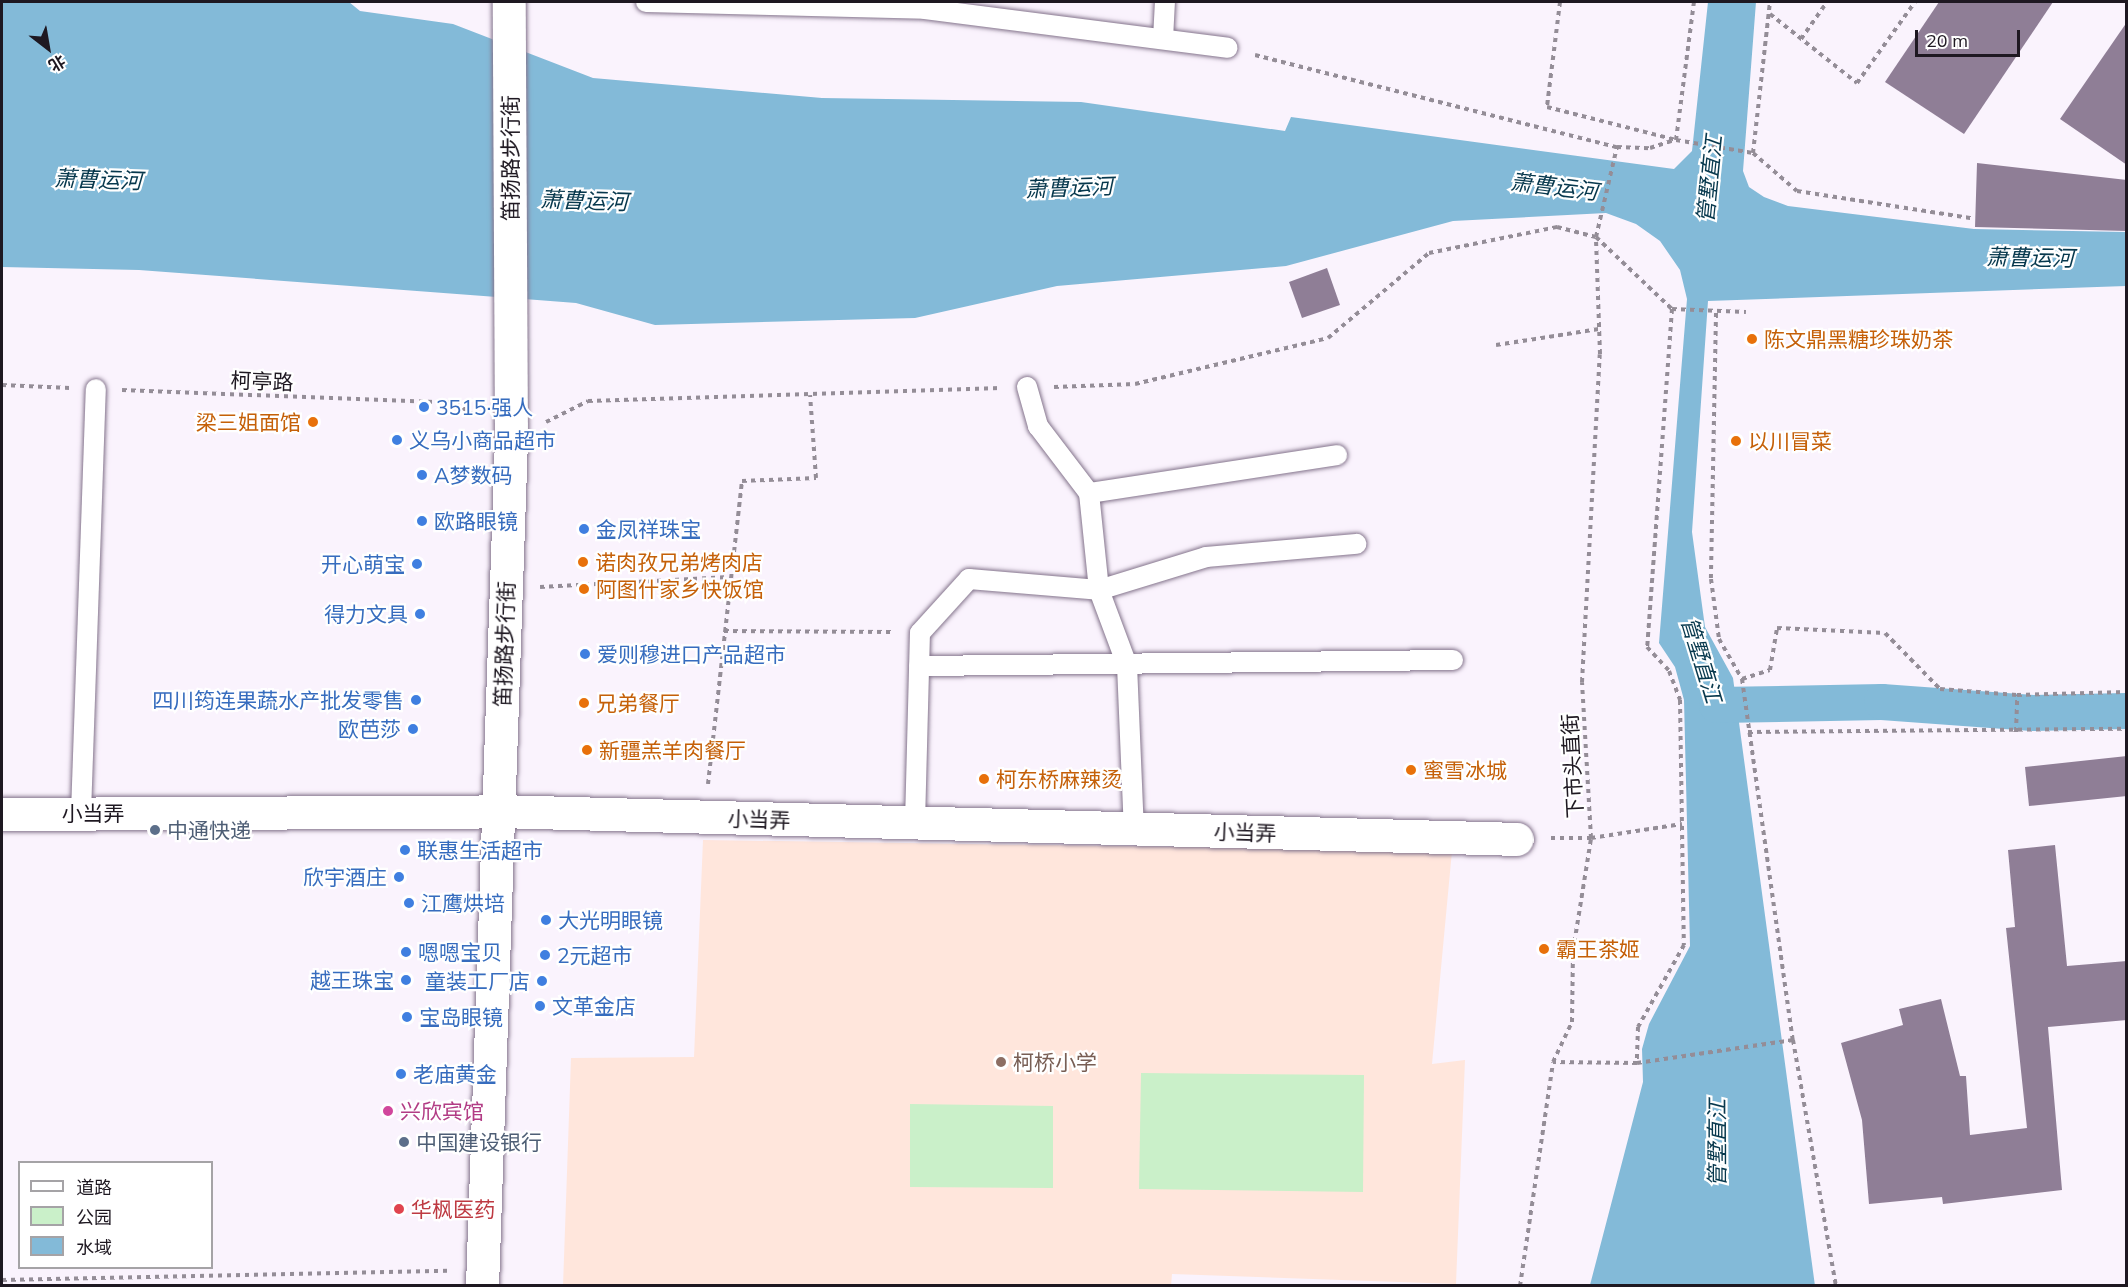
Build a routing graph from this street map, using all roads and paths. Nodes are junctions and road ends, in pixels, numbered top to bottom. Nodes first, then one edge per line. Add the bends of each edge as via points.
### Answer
1 (509, 2) edge
2 (646, 2) edge
3 (1164, 2) edge
4 (1560, 2) edge
5 (1694, 2) edge
6 (1770, 2) edge
7 (1827, 2) edge
8 (1915, 2) edge
9 (1770, 14) junction
10 (1163, 39) junction
11 (1802, 39) junction
12 (1228, 48) joint
13 (1676, 140) junction
14 (1617, 147) junction
15 (1753, 153) junction
16 (1975, 219) dead end
17 (1596, 237) junction
18 (1672, 309) junction
19 (1746, 312) dead end
20 (1716, 313) junction
21 (1599, 329) junction
22 (1496, 345) dead end
23 (2, 385) edge
24 (1027, 387) junction
25 (96, 389) junction
26 (810, 394) junction
27 (511, 439) junction
28 (1337, 455) dead end
29 (1089, 493) junction
30 (1356, 544) dead end
31 (729, 577) junction
32 (506, 588) junction
33 (1099, 590) junction
34 (724, 631) junction
35 (920, 633) junction
36 (1453, 660) dead end
37 (1127, 665) junction
38 (919, 666) junction
39 (1742, 679) junction
40 (2127, 692) edge
41 (2018, 695) junction
42 (2127, 729) edge
43 (1748, 732) junction
44 (2016, 732) junction
45 (498, 812) junction
46 (81, 813) junction
47 (2, 814) edge
48 (705, 817) junction
49 (915, 823) junction
50 (1682, 824) junction
51 (1134, 829) junction
52 (1591, 838) junction
53 (1517, 839) joint
54 (1793, 1040) junction
55 (1553, 1062) junction
56 (1637, 1063) junction
57 (482, 1278) edge
58 (2, 1280) edge
59 (1520, 1286) edge
60 (1836, 1286) edge

1 - 27 street, 笛扬路步行街
2 - 10 lane via 925,9
3 - 10 lane
4 - 13 path via 1547,107
5 - 13 path
6 - 9 path
7 - 11 path
8 - 11 path via 1857,83
9 - 11 path
9 - 15 path
10 - 12 lane
12 - 14 path
13 - 14 path via 1650,148
13 - 15 path
14 - 17 path, 下市头直街
15 - 16 path via 1797,191
17 - 18 path
17 - 21 path, 下市头直街
17 - 24 path via 1557,227 1429,253 1328,338 1135,384
18 - 20 path
18 - 50 path via 1647,647 1669,671 1680,700
19 - 20 path
20 - 39 path via 1711,579 1719,639
21 - 22 path
21 - 52 path, 下市头直街 via 1582,682
23 - 25 path, 柯亭路
24 - 26 path
24 - 29 lane via 1038,426
25 - 27 path, 柯亭路 via 455,403
25 - 46 lane
26 - 27 path via 588,401
26 - 31 path via 816,478 741,481
27 - 32 street, 笛扬路步行街
28 - 29 lane
29 - 33 lane
30 - 33 lane via 1206,557
31 - 32 path
31 - 34 path
32 - 45 street, 笛扬路步行街
33 - 35 lane via 969,579
33 - 37 lane
34 - 35 path
34 - 48 path
35 - 38 lane
36 - 37 lane
37 - 38 lane
37 - 51 lane
38 - 49 lane
39 - 41 path via 1770,670 1777,628 1886,633 1940,689
39 - 43 path
40 - 41 path
41 - 44 path
42 - 44 path
43 - 44 path
43 - 54 path
45 - 46 street, 小当弄
45 - 48 street, 小当弄
45 - 57 street, 笛扬路步行街
46 - 47 street, 小当弄
48 - 49 street, 小当弄
49 - 51 street, 小当弄
50 - 52 path
50 - 56 path via 1684,945 1638,1027
51 - 53 street, 小当弄
52 - 53 path
52 - 55 path, 下市头直街 via 1573,951 1572,1022
54 - 56 path
54 - 60 path
55 - 56 path
55 - 59 path, 下市头直街
57 - 58 path

